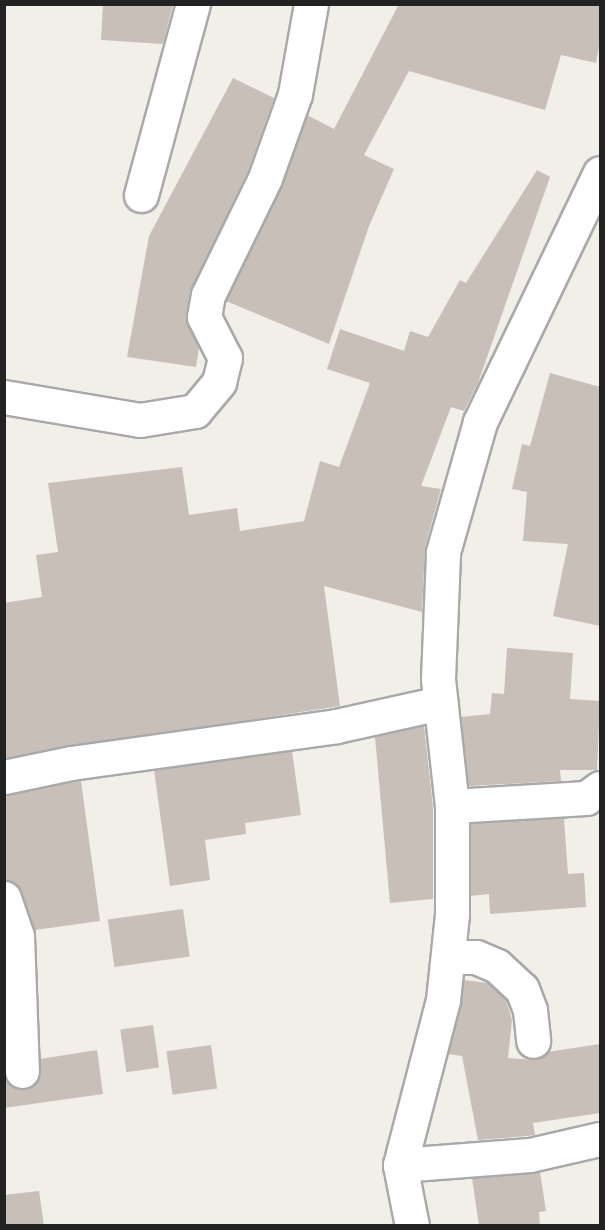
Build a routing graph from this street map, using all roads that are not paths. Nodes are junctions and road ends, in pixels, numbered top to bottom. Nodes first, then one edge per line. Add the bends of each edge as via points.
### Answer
1 (193, 4) edge
2 (312, 4) edge
3 (600, 173) edge
4 (141, 195) dead end
5 (4, 397) edge
6 (441, 703) junction
7 (4, 777) edge
8 (600, 788) edge
9 (452, 806) junction
10 (4, 898) edge
11 (448, 957) junction
12 (533, 1041) dead end
13 (22, 1071) dead end
14 (600, 1139) edge
15 (400, 1165) junction
16 (412, 1226) edge

1 - 4 street
2 - 5 street via 295,94 265,177 208,295 204,317 225,358 219,382 195,411 140,420
3 - 6 street via 480,422 443,552
6 - 7 street via 336,726 71,763
6 - 9 street
8 - 9 street via 586,798
9 - 11 street
10 - 13 street via 17,936
11 - 12 street via 476,957 498,966 522,989 530,1010
11 - 15 street via 444,1000
14 - 15 street via 530,1155
15 - 16 street

